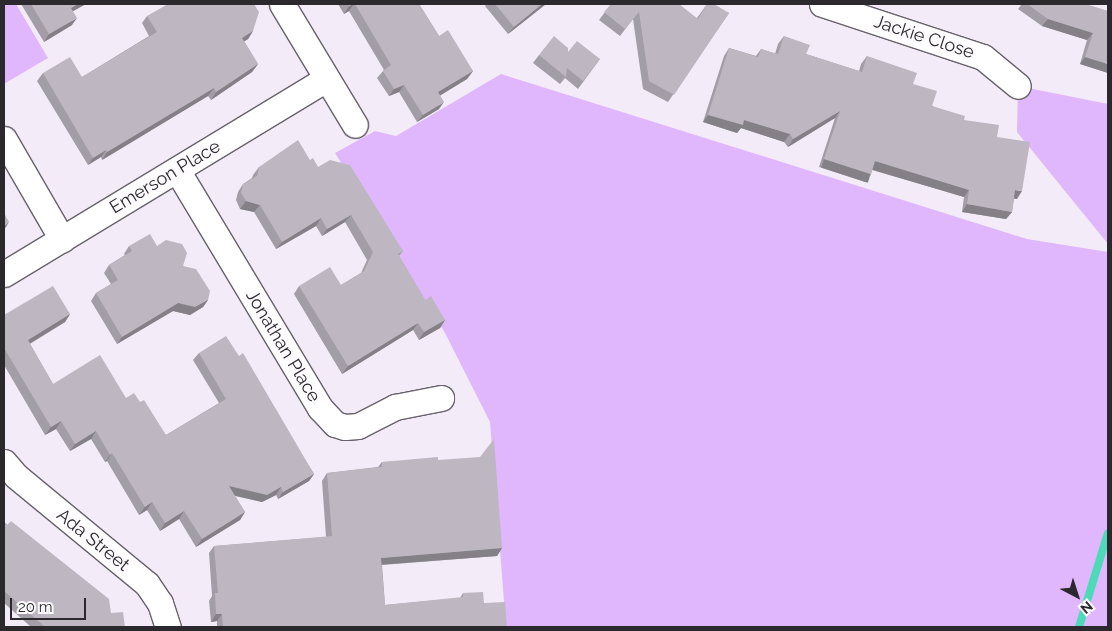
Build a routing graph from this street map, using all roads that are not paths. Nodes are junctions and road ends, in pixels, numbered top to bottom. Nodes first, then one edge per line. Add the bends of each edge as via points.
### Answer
1 (282, 4) edge
2 (822, 4) edge
3 (326, 79) junction
4 (1018, 86) dead end
5 (354, 125) dead end
6 (4, 139) edge
7 (176, 170) junction
8 (62, 239) junction
9 (4, 274) edge
10 (441, 398) dead end
11 (8, 474) edge
12 (168, 627) edge

1 - 3 street
2 - 4 street, Jackie Close via 983,57
3 - 5 street
3 - 7 street, Emerson Place
6 - 8 street
7 - 8 street, Emerson Place
7 - 10 street, Jonathan Place via 327,417 335,424 358,426 395,407
8 - 9 street, Emerson Place
11 - 12 street, Ada Street via 147,584 160,603

